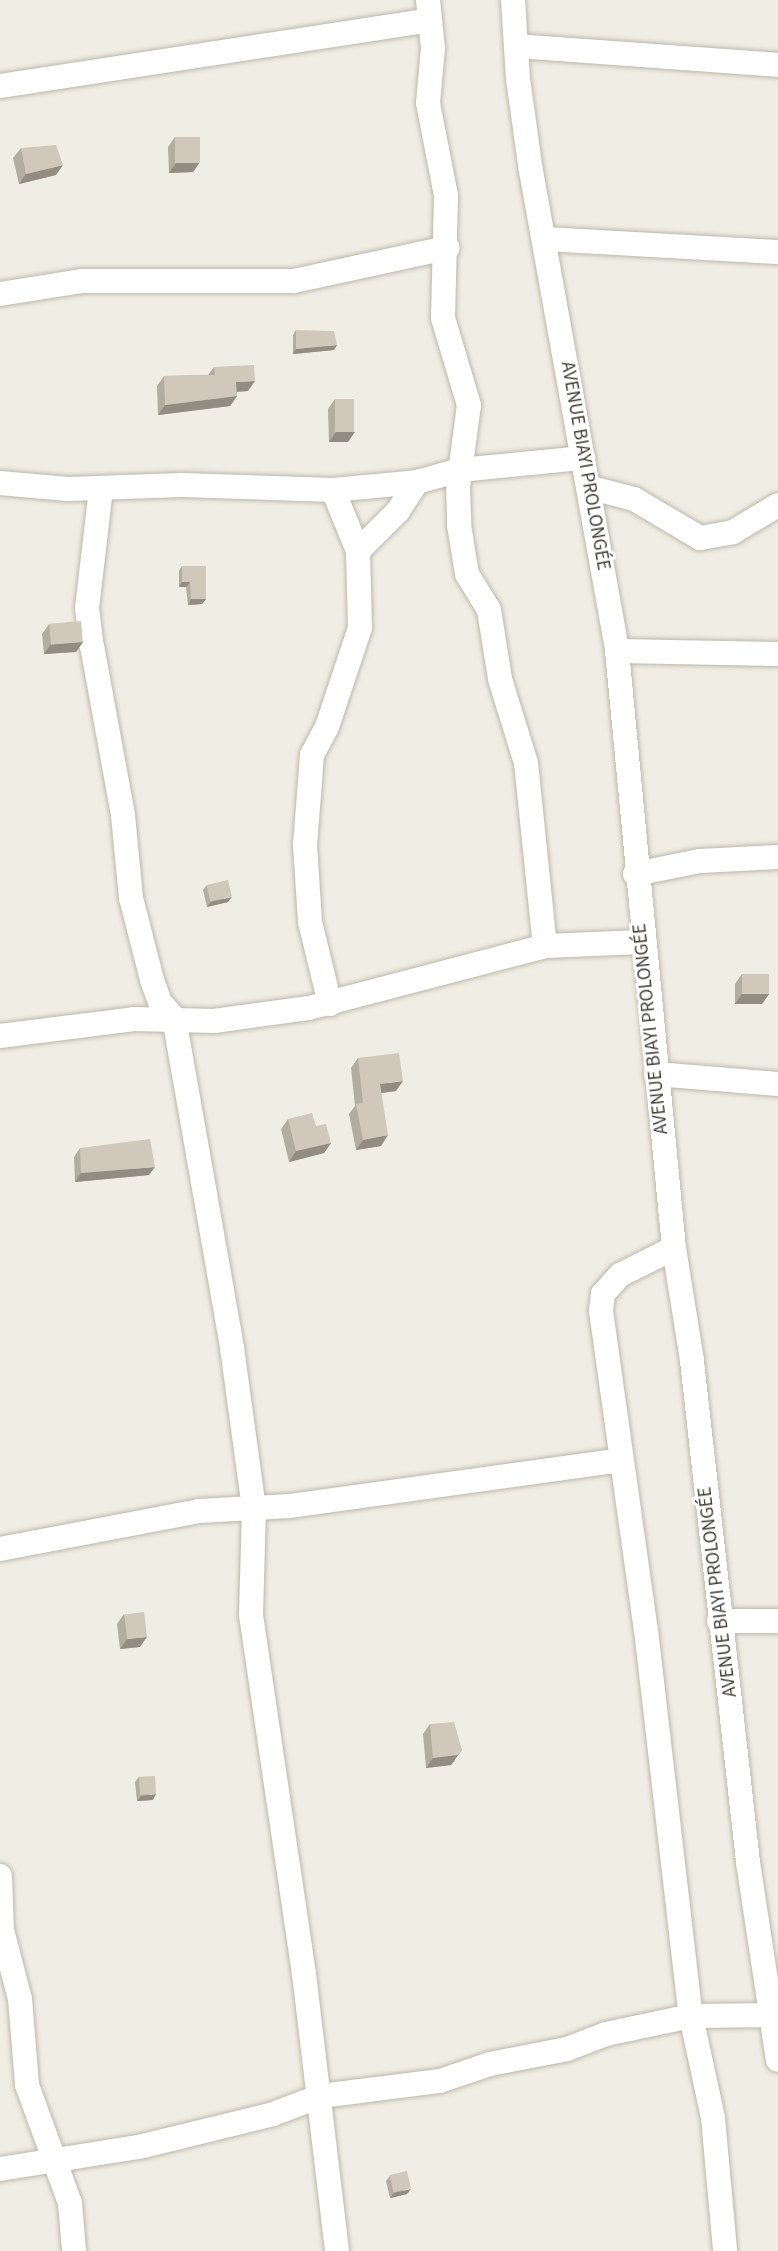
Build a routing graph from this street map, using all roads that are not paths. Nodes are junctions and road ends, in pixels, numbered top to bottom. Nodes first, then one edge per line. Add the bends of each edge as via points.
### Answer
1 (513, 0) edge
2 (429, 10) edge
3 (516, 46) junction
4 (778, 65) edge
5 (0, 86) edge
6 (544, 239) junction
7 (447, 248) junction
8 (778, 252) edge
9 (0, 294) edge
10 (583, 458) junction
11 (460, 470) junction
12 (417, 482) junction
13 (0, 483) edge
14 (588, 486) junction
15 (101, 489) junction
16 (333, 490) junction
17 (778, 505) edge
18 (358, 551) junction
19 (617, 651) junction
20 (778, 654) edge
21 (778, 858) edge
22 (635, 874) junction
23 (642, 942) junction
24 (545, 946) junction
25 (330, 1004) junction
26 (174, 1018) junction
27 (0, 1036) edge
28 (656, 1074) junction
29 (778, 1084) edge
30 (674, 1248) junction
31 (620, 1460) junction
32 (254, 1508) junction
33 (0, 1549) edge
34 (719, 1621) junction
35 (778, 1621) edge
36 (0, 1876) edge
37 (774, 2014) edge
38 (691, 2016) junction
39 (778, 2060) edge
40 (321, 2096) junction
41 (51, 2158) junction
42 (0, 2169) edge
43 (74, 2251) edge
44 (337, 2251) edge
45 (725, 2251) edge

1 - 3 street, AVENUE BIAYI PROLONGÉE
2 - 5 street
2 - 7 street via 433,48 428,103 432,138 443,170
3 - 4 street
3 - 6 street, AVENUE BIAYI PROLONGÉE
6 - 8 street
6 - 10 street, AVENUE BIAYI PROLONGÉE
7 - 9 street via 294,281 81,281
7 - 11 street via 443,318 470,405
10 - 11 street
10 - 14 street, AVENUE BIAYI PROLONGÉE
11 - 12 street
11 - 24 street via 459,525 467,574 489,610 500,679 526,763
12 - 16 street
12 - 18 street via 398,511
13 - 15 street
14 - 17 street via 634,499 699,538 733,532
14 - 19 street, AVENUE BIAYI PROLONGÉE
15 - 16 street via 182,485
15 - 26 street via 87,608 92,646 123,815 131,898 152,980 160,1002
16 - 18 street
18 - 25 street via 357,648 312,755 305,845 310,922
19 - 20 street
19 - 22 street, AVENUE BIAYI PROLONGÉE
21 - 22 street via 700,861
22 - 23 street, AVENUE BIAYI PROLONGÉE
23 - 24 street
23 - 28 street, AVENUE BIAYI PROLONGÉE
24 - 25 street
25 - 26 street via 214,1021
26 - 27 street
26 - 32 street via 232,1348
28 - 29 street
28 - 30 street, AVENUE BIAYI PROLONGÉE
30 - 31 street via 620,1275 603,1294 603,1337
30 - 34 street, AVENUE BIAYI PROLONGÉE via 692,1361
31 - 32 street via 458,1485
31 - 38 street via 646,1630
32 - 33 street via 199,1511
32 - 40 street via 251,1615
34 - 35 street
34 - 37 street, AVENUE BIAYI PROLONGÉE
36 - 41 street via 2,1930 20,1999 27,2085
37 - 38 street
37 - 39 street, AVENUE BIAYI PROLONGÉE
38 - 40 street via 490,2064 440,2081
38 - 45 street via 713,2118
40 - 41 street via 273,2114 143,2146
40 - 44 street
41 - 42 street
41 - 43 street via 69,2203

